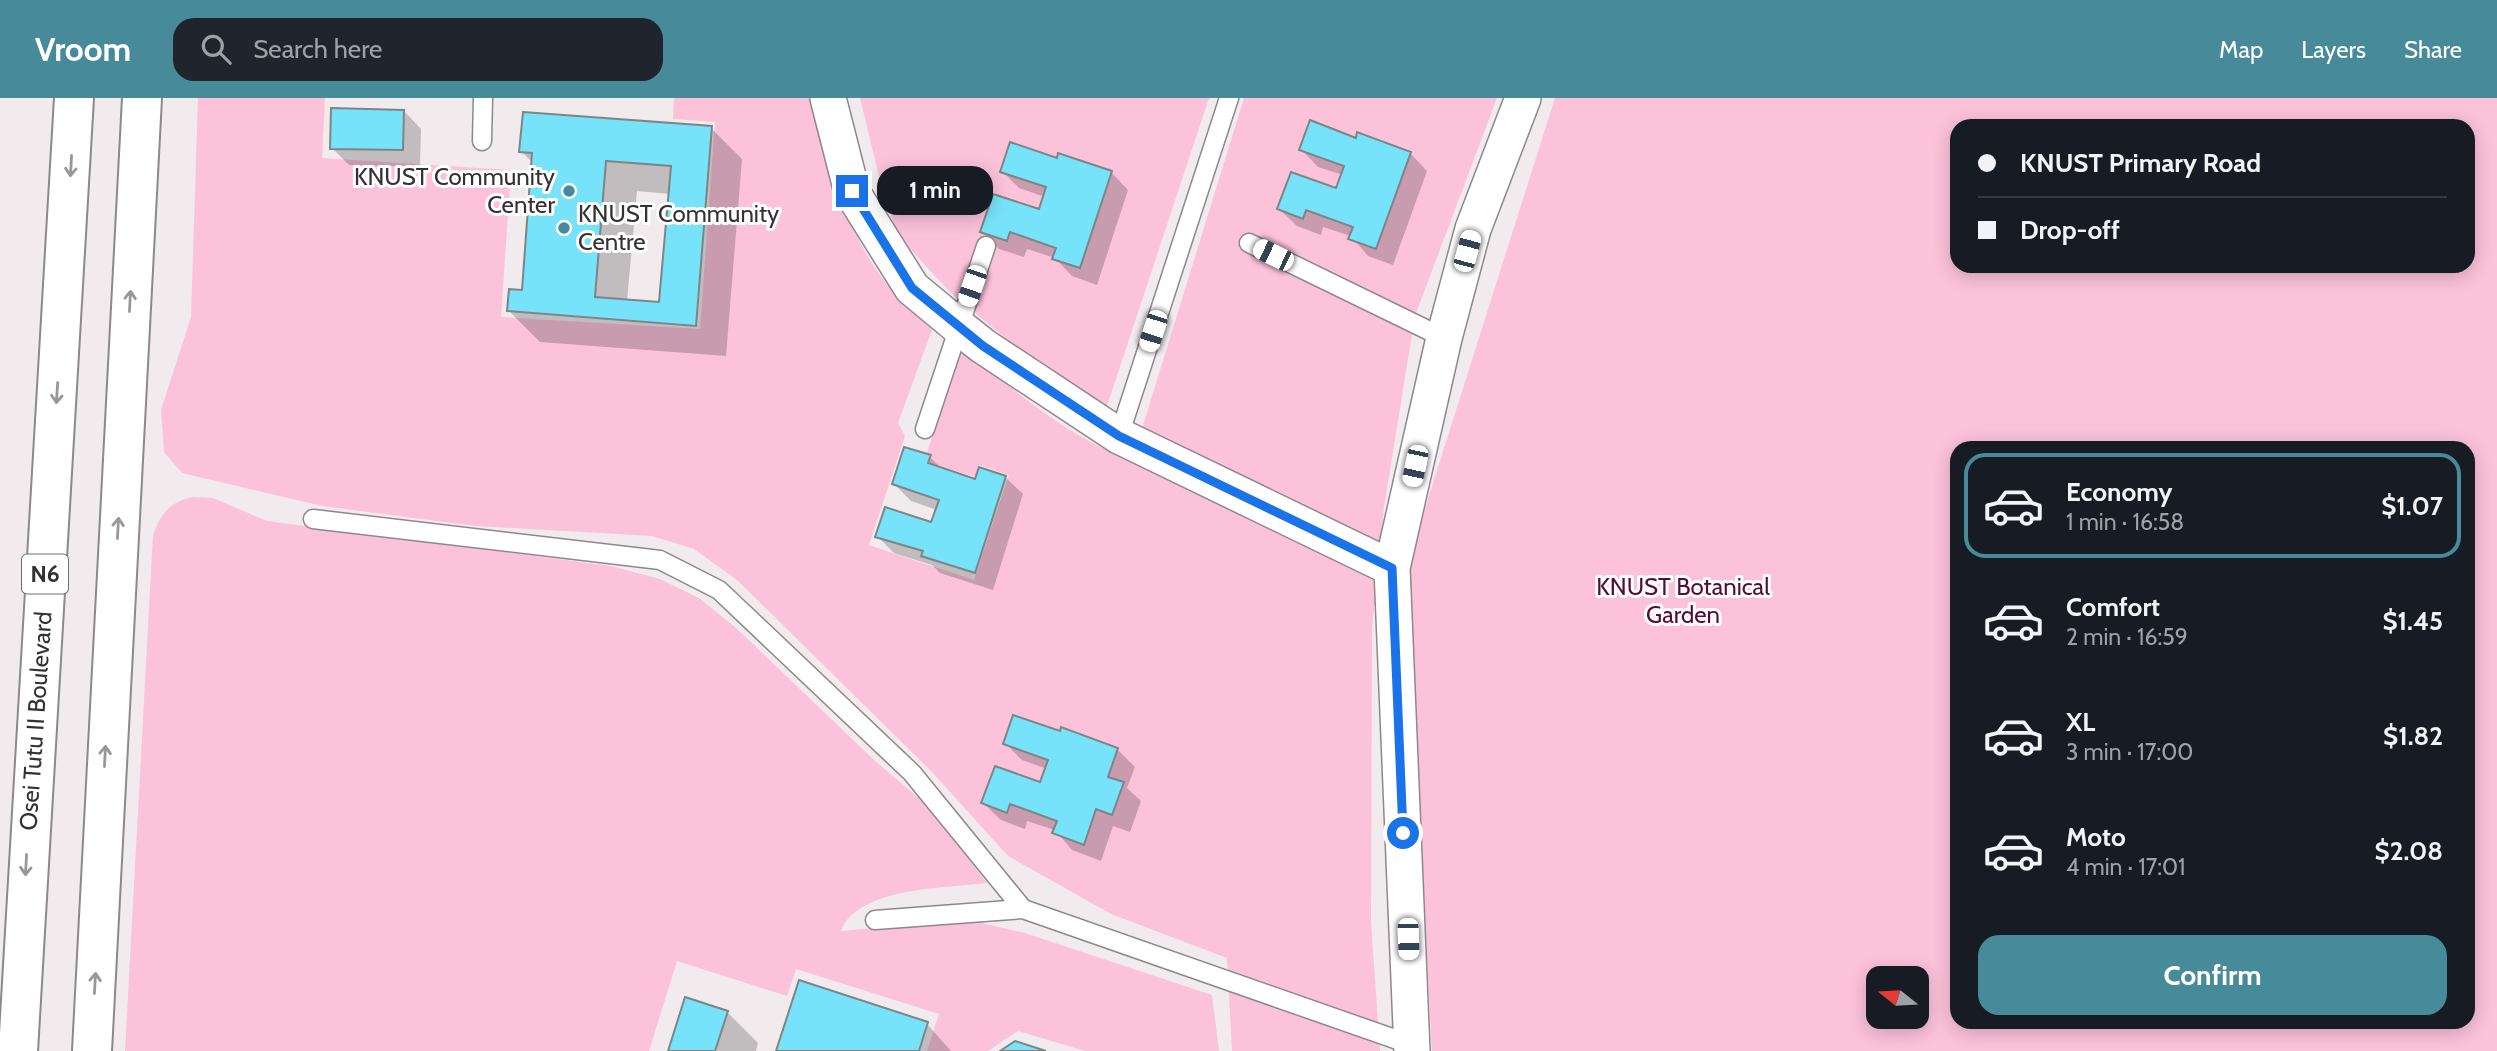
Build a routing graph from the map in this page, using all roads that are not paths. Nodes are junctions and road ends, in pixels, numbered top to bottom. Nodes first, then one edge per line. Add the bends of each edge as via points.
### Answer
1 (74, 98) edge
2 (142, 98) edge
3 (483, 98) edge
4 (828, 98) edge
5 (1523, 98) edge
6 (1222, 100) edge
7 (482, 141) dead end
8 (1249, 243) dead end
9 (986, 246) dead end
10 (959, 327) junction
11 (1444, 338) junction
12 (925, 429) dead end
13 (1119, 436) junction
14 (313, 519) dead end
15 (1392, 568) junction
16 (1023, 909) junction
17 (875, 920) dead end
18 (1412, 1048) edge
19 (18, 1051) edge
20 (92, 1051) edge

1 -> 19 highway, Osei Tutu II Boulevard / N6
20 -> 2 highway
3 - 7 lane
4 - 10 street via 852,191 912,288
5 - 11 street via 1475,220
6 - 13 lane
8 - 11 lane
9 - 10 lane
10 - 12 lane
10 - 13 street
11 - 15 street
13 - 15 street
14 - 16 lane via 660,560 719,590 912,773
15 - 18 street
16 - 17 lane
16 - 18 lane

